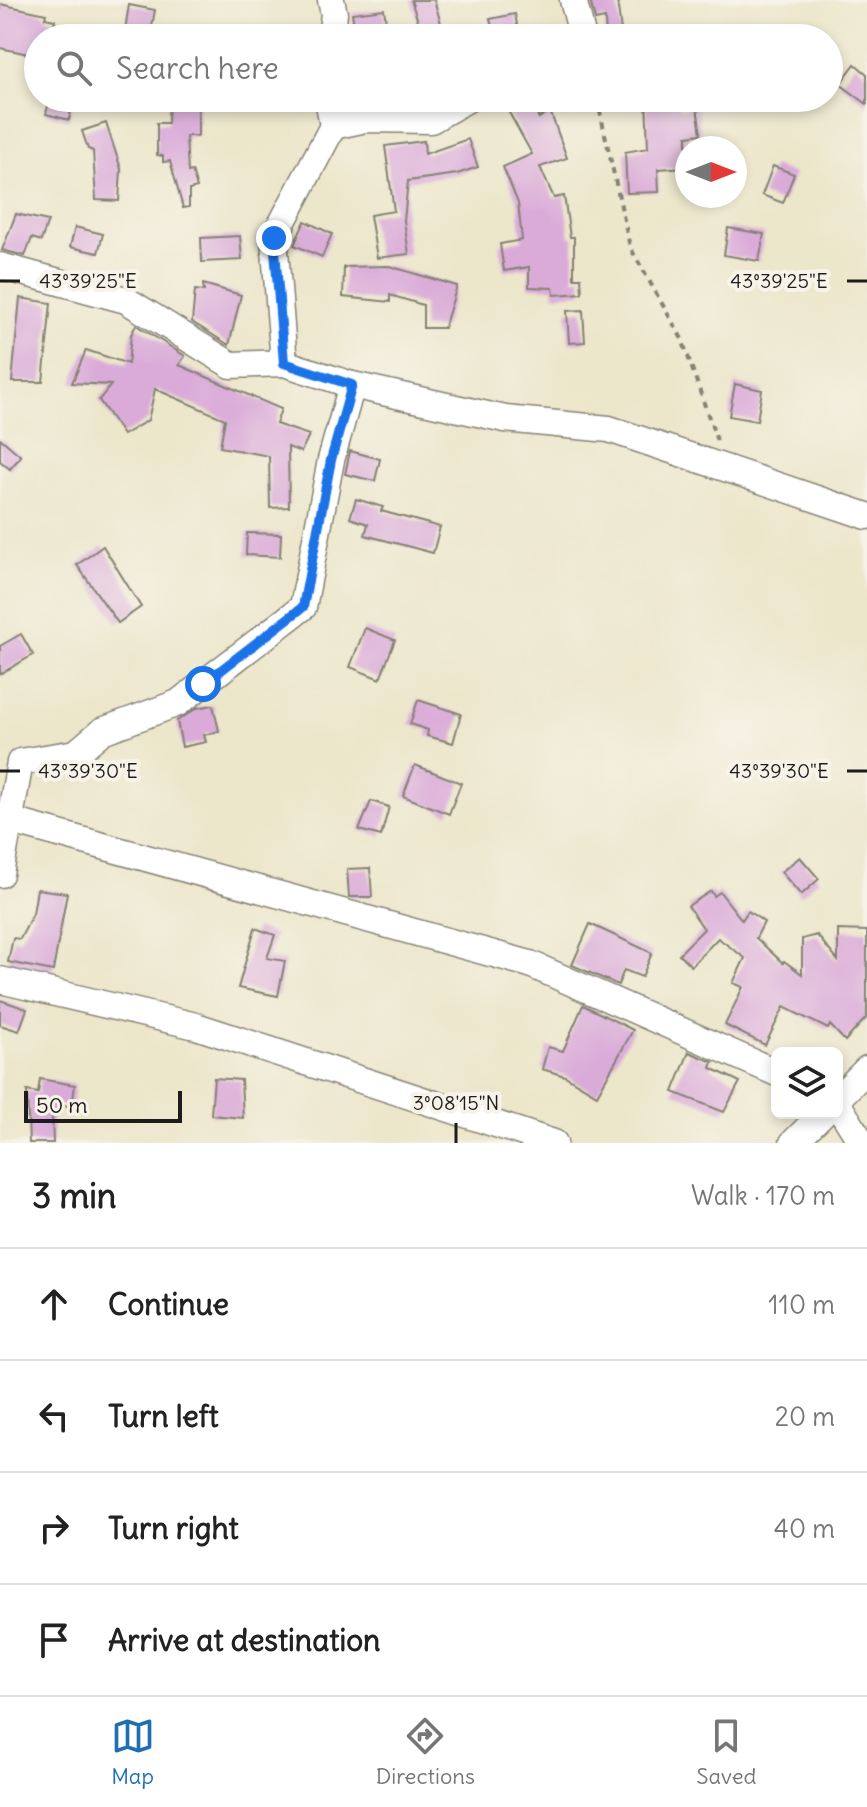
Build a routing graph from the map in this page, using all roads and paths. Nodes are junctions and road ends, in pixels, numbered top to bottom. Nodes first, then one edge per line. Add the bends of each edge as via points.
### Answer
1 (331, 0) edge
2 (573, 0) edge
3 (333, 24) edge
4 (579, 24) edge
5 (330, 112) edge
6 (445, 112) edge
7 (600, 112) edge
8 (333, 126) junction
9 (0, 266) edge
10 (284, 363) junction
11 (352, 385) junction
12 (726, 468) junction
13 (865, 517) edge
14 (12, 821) junction
15 (0, 874) edge
16 (0, 980) edge
17 (867, 1069) edge
18 (771, 1070) edge
19 (843, 1095) edge
20 (843, 1111) edge
21 (817, 1119) edge
22 (554, 1143) edge
23 (793, 1143) edge
24 (862, 1143) edge

1 - 3 street
2 - 4 street
5 - 8 street
6 - 8 street via 431,120 366,119
7 - 12 path via 630,247 682,339
8 - 10 street via 274,238
9 - 10 street via 126,300 231,365
10 - 11 street
11 - 12 street via 505,419 609,429
11 - 14 street via 331,460 303,607 178,703 102,731 76,753 20,762
12 - 13 street
14 - 15 street
14 - 18 street via 530,964
16 - 22 street via 196,1026
17 - 19 street
20 - 24 street
21 - 23 street

